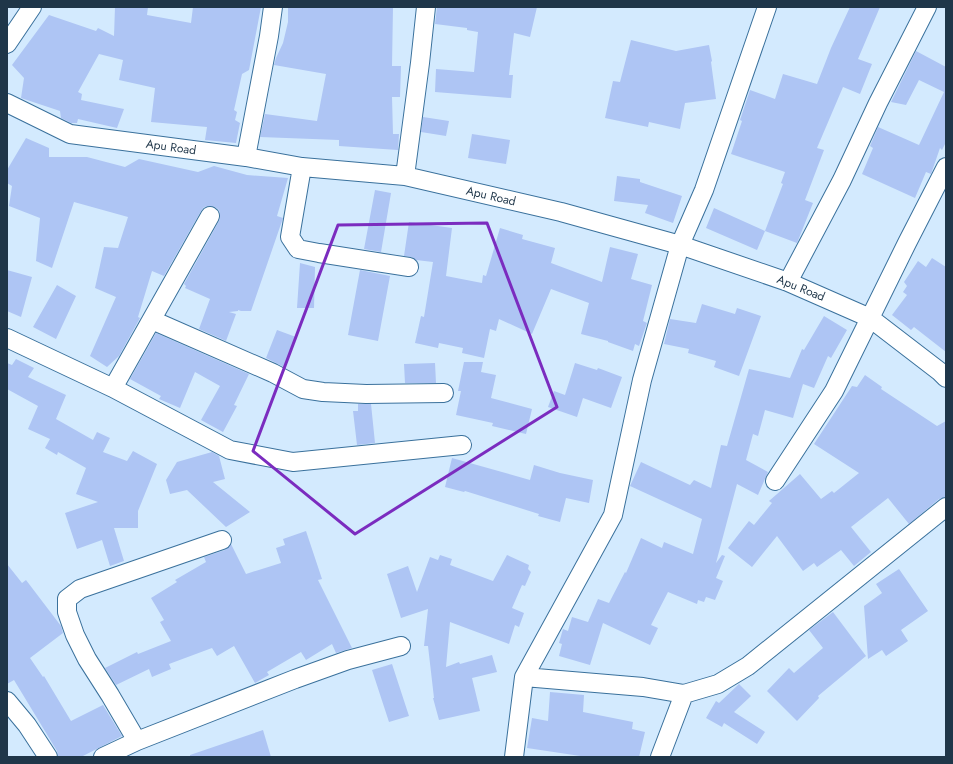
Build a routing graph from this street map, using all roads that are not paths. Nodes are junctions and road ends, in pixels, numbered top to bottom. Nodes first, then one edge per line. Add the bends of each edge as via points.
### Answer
1 (32, 7) edge
2 (273, 7) edge
3 (426, 7) edge
4 (767, 7) edge
5 (927, 7) edge
6 (7, 44) edge
7 (7, 103) edge
8 (246, 157) junction
9 (302, 167) junction
10 (946, 167) edge
11 (405, 176) junction
12 (210, 216) dead end
13 (680, 245) junction
14 (409, 267) dead end
15 (788, 282) junction
16 (870, 318) junction
17 (152, 320) junction
18 (7, 338) edge
19 (946, 378) edge
20 (114, 388) junction
21 (444, 393) dead end
22 (462, 445) dead end
23 (775, 481) dead end
24 (946, 507) edge
25 (222, 540) dead end
26 (401, 646) dead end
27 (524, 677) junction
28 (684, 694) junction
29 (7, 701) edge
30 (137, 741) junction
31 (48, 757) edge
32 (103, 757) edge
33 (514, 757) edge
34 (660, 757) edge

1 - 6 street
2 - 8 street
3 - 11 street
4 - 13 street via 704,190
5 - 15 street via 842,180
7 - 8 street, Apu Road via 70,134
8 - 9 street, Apu Road
9 - 11 street, Apu Road
9 - 14 street via 290,237 298,249
10 - 16 street
11 - 13 street, Apu Road via 561,212
12 - 17 street
13 - 15 street, Apu Road
13 - 27 street via 642,380 613,515
15 - 16 street, Apu Road
16 - 19 street, Apu Road
16 - 23 street via 834,391
17 - 20 street
17 - 21 street via 303,388 323,392 366,394
18 - 20 street
20 - 22 street via 230,450 293,462
24 - 28 street via 748,666 718,684
25 - 30 street via 80,589 67,599 67,612 75,635
26 - 30 street via 348,660
27 - 28 street via 643,687
27 - 33 street
28 - 34 street
29 - 31 street
30 - 32 street

